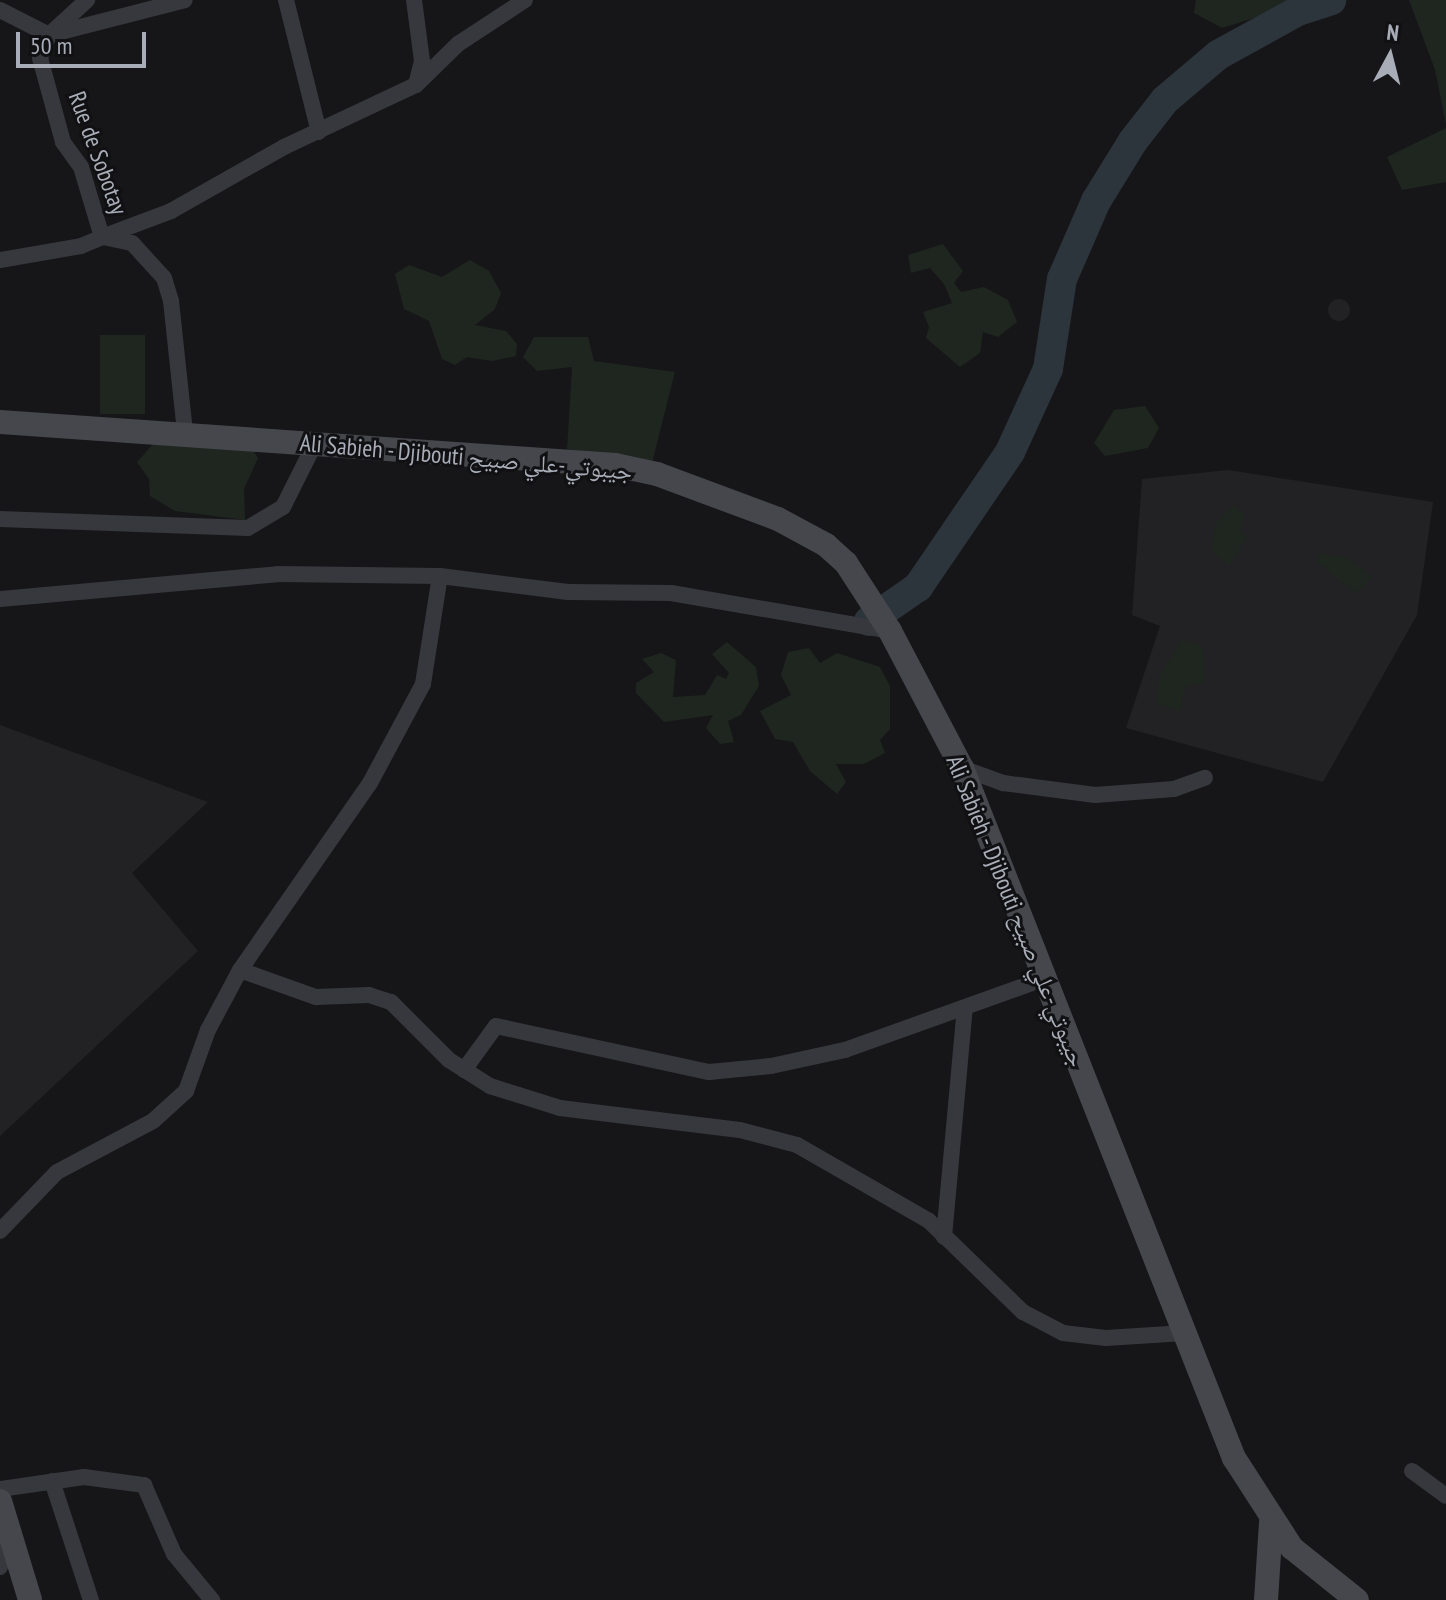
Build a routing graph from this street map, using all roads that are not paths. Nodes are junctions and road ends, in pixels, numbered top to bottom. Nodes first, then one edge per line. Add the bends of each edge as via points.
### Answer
1 (87, 0) edge
2 (185, 0) edge
3 (286, 0) edge
4 (414, 0) edge
5 (525, 0) edge
6 (0, 10) edge
7 (49, 35) junction
8 (416, 85) junction
9 (319, 132) junction
10 (102, 237) junction
11 (0, 260) edge
12 (0, 422) edge
13 (185, 432) junction
14 (314, 445) junction
15 (0, 519) edge
16 (440, 576) junction
17 (0, 599) edge
18 (890, 631) junction
19 (962, 768) junction
20 (1205, 778) dead end
21 (240, 970) junction
22 (1043, 979) junction
23 (965, 1008) junction
24 (464, 1070) junction
25 (0, 1231) edge
26 (944, 1237) junction
27 (1185, 1333) junction
28 (1412, 1471) dead end
29 (52, 1481) junction
30 (0, 1489) edge
31 (1446, 1496) edge
32 (0, 1501) edge
33 (1271, 1522) junction
34 (6, 1525) junction
35 (0, 1567) edge
36 (30, 1600) edge
37 (91, 1600) edge
38 (212, 1600) edge
39 (1266, 1600) edge
40 (1357, 1600) edge

1 - 7 street
2 - 7 street
3 - 9 street
4 - 8 street via 422,61
5 - 8 street via 458,44
6 - 7 street
7 - 10 street, Rue de Sobotay via 40,58 63,142 81,167
8 - 9 street
9 - 10 street via 171,211
10 - 11 street, Rue de Sobotay via 68,249
10 - 13 street via 132,243 164,278
12 - 13 main road, Ali Sabieh - Djibouti جيبوتي-علي صبيح
13 - 14 main road, Ali Sabieh - Djibouti جيبوتي-علي صبيح
14 - 15 street via 283,507 248,528
14 - 18 main road, Ali Sabieh - Djibouti جيبوتي-علي صبيح via 636,469 778,519 815,538 846,563
16 - 17 street via 278,574
16 - 18 street via 568,592 671,593
16 - 21 street via 423,684 370,783
18 - 19 main road, Ali Sabieh - Djibouti جيبوتي-علي صبيح
19 - 20 street via 1003,783 1095,795 1174,789
19 - 22 main road, Ali Sabieh - Djibouti جيبوتي-علي صبيح
21 - 24 street via 316,997 369,995 391,1002
21 - 25 street via 208,1030 186,1091 173,1106 57,1172
22 - 23 street
22 - 27 main road, Ali Sabieh - Djibouti جيبوتي-علي صبيح
23 - 24 street via 845,1050 709,1072 496,1026
23 - 26 street
24 - 26 street via 490,1086 560,1108 740,1130 797,1145 916,1213
26 - 27 street via 1023,1312 1063,1333 1106,1338
27 - 33 main road, Ali Sabieh - Djibouti جيبوتي-علي صبيح via 1234,1458
28 - 31 street
29 - 30 street
29 - 37 street
29 - 38 street via 84,1477 144,1485 174,1554
32 - 34 main road
33 - 39 main road
33 - 40 main road, Ali Sabieh - Djibouti جيبوتي-علي صبيح via 1316,1570
34 - 35 street
34 - 36 main road

